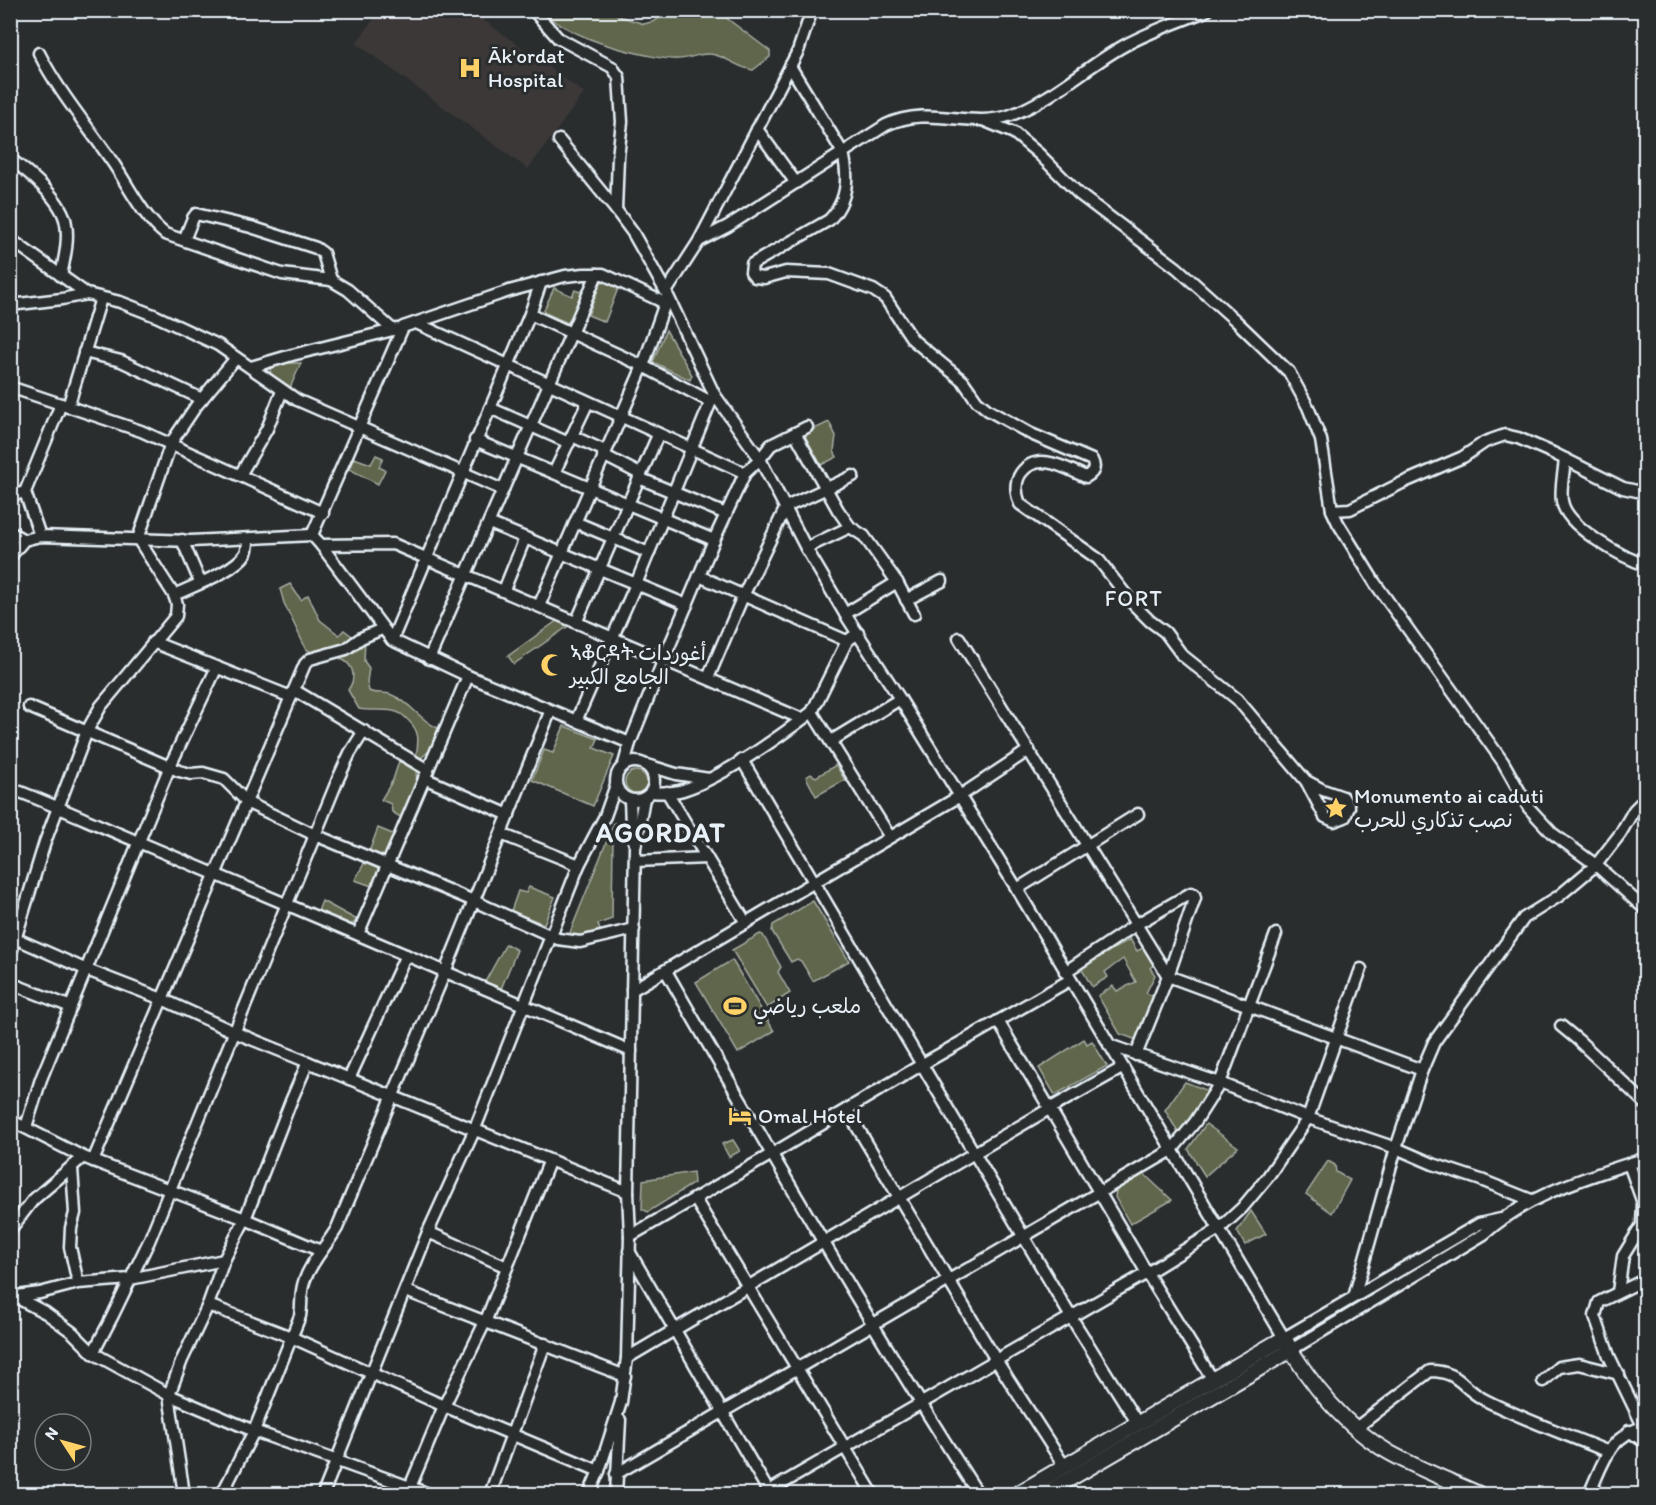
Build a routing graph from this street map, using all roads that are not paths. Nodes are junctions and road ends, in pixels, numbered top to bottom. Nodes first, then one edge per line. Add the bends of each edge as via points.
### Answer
1 (533, 10) edge
2 (812, 10) edge
3 (1208, 10) edge
4 (39, 52) dead end
5 (790, 66) junction
6 (985, 121) junction
7 (757, 129) junction
8 (559, 140) dead end
9 (843, 153) junction
10 (13, 161) dead end
11 (796, 183) junction
12 (616, 210) junction
13 (10, 239) edge
14 (184, 240) junction
15 (699, 241) junction
16 (597, 274) junction
17 (61, 276) junction
18 (331, 280) junction
19 (541, 282) junction
20 (87, 294) junction
21 (101, 298) junction
22 (667, 299) junction
23 (10, 305) edge
24 (530, 314) junction
25 (416, 323) junction
26 (398, 328) junction
27 (571, 333) junction
28 (84, 352) junction
29 (236, 357) junction
30 (508, 365) junction
31 (643, 366) junction
32 (250, 367) junction
33 (549, 384) junction
34 (10, 387) edge
35 (282, 392) junction
36 (712, 398) junction
37 (202, 399) junction
38 (588, 402) junction
39 (64, 405) junction
40 (490, 408) junction
41 (620, 417) junction
42 (530, 427) junction
43 (807, 428) dead end
44 (360, 429) junction
45 (795, 433) junction
46 (658, 435) junction
47 (476, 440) junction
48 (570, 440) junction
49 (171, 443) junction
50 (692, 450) junction
51 (604, 453) junction
52 (517, 458) junction
53 (760, 459) junction
54 (1565, 459) junction
55 (461, 473) junction
56 (554, 473) junction
57 (745, 473) junction
58 (240, 475) junction
59 (640, 476) junction
60 (853, 476) dead end
61 (590, 488) junction
62 (826, 488) junction
63 (503, 490) junction
64 (25, 492) junction
65 (674, 492) junction
66 (1646, 492) edge
67 (10, 496) edge
68 (628, 504) junction
69 (786, 507) junction
70 (1332, 510) junction
71 (323, 513) junction
72 (726, 514) junction
73 (663, 519) junction
74 (575, 522) junction
75 (489, 523) junction
76 (850, 527) junction
77 (10, 532) edge
78 (312, 535) junction
79 (40, 536) junction
80 (248, 538) junction
81 (525, 538) junction
82 (613, 538) junction
83 (138, 539) junction
84 (24, 540) junction
85 (182, 540) junction
86 (714, 540) junction
87 (321, 545) junction
88 (806, 548) junction
89 (562, 553) junction
90 (649, 553) junction
91 (10, 557) edge
92 (427, 557) junction
93 (1646, 565) edge
94 (600, 569) junction
95 (467, 574) junction
96 (699, 576) junction
97 (942, 581) dead end
98 (200, 582) junction
99 (897, 582) junction
100 (636, 584) junction
101 (504, 590) junction
102 (174, 595) junction
103 (743, 596) junction
104 (906, 600) junction
105 (687, 605) junction
106 (539, 606) junction
107 (845, 614) junction
108 (914, 614) dead end
109 (576, 623) junction
110 (382, 629) junction
111 (858, 633) junction
112 (613, 637) junction
113 (959, 638) dead end
114 (392, 640) junction
115 (848, 641) junction
116 (153, 642) junction
117 (429, 659) junction
118 (664, 659) junction
119 (217, 667) junction
120 (468, 676) junction
121 (708, 678) junction
122 (292, 693) junction
123 (900, 699) junction
124 (29, 707) dead end
125 (550, 711) junction
126 (812, 712) junction
127 (802, 719) junction
128 (576, 721) junction
129 (364, 730) junction
130 (87, 731) junction
131 (831, 741) junction
132 (630, 743) junction
133 (1029, 750) junction
134 (742, 760) junction
135 (624, 764) junction
136 (647, 765) junction
137 (170, 766) junction
138 (426, 774) junction
139 (709, 779) junction
140 (1306, 781) dead end
141 (616, 785) junction
142 (10, 788) edge
143 (667, 792) junction
144 (647, 795) junction
145 (960, 796) junction
146 (1646, 798) edge
147 (628, 799) junction
148 (248, 803) junction
149 (59, 807) junction
150 (1138, 814) dead end
151 (509, 816) junction
152 (605, 816) junction
153 (501, 834) junction
154 (315, 835) junction
155 (890, 837) junction
156 (139, 842) junction
157 (1087, 844) junction
158 (635, 848) junction
159 (707, 858) junction
160 (635, 861) junction
161 (388, 865) junction
162 (579, 865) junction
163 (1596, 865) junction
164 (217, 874) junction
165 (814, 882) junction
166 (1017, 889) junction
167 (474, 901) junction
168 (287, 904) junction
169 (1646, 910) edge
170 (746, 923) junction
171 (1137, 924) junction
172 (634, 929) junction
173 (358, 934) junction
174 (550, 934) junction
175 (1276, 934) dead end
176 (14, 935) edge
177 (406, 955) junction
178 (10, 956) edge
179 (1361, 969) dead end
180 (87, 970) junction
181 (666, 971) junction
182 (445, 972) junction
183 (1067, 976) junction
184 (1168, 976) junction
185 (10, 983) edge
186 (632, 990) junction
187 (162, 999) junction
188 (522, 1005) junction
189 (1251, 1005) junction
190 (71, 1008) junction
191 (998, 1021) junction
192 (1560, 1026) dead end
193 (234, 1032) junction
194 (1336, 1040) junction
195 (1109, 1046) junction
196 (632, 1051) junction
197 (1136, 1055) junction
198 (308, 1062) junction
199 (921, 1065) junction
200 (1122, 1068) junction
201 (1422, 1070) junction
202 (349, 1079) junction
203 (1220, 1083) junction
204 (392, 1097) junction
205 (1646, 1104) edge
206 (1049, 1109) junction
207 (847, 1110) junction
208 (1308, 1118) junction
209 (10, 1120) edge
210 (26, 1127) junction
211 (474, 1131) junction
212 (1396, 1148) junction
213 (1172, 1150) junction
214 (974, 1153) junction
215 (772, 1154) junction
216 (1646, 1158) edge
217 (88, 1159) junction
218 (549, 1162) junction
219 (1629, 1164) junction
220 (72, 1168) junction
221 (169, 1191) junction
222 (1100, 1191) junction
223 (628, 1192) junction
224 (899, 1197) junction
225 (695, 1199) junction
226 (1531, 1200) junction
227 (1501, 1219) junction
228 (245, 1220) junction
229 (1219, 1229) junction
230 (10, 1230) edge
231 (428, 1232) junction
232 (630, 1236) junction
233 (1023, 1236) junction
234 (824, 1241) junction
235 (629, 1250) junction
236 (321, 1251) junction
237 (224, 1260) junction
238 (507, 1267) junction
239 (1147, 1273) junction
240 (130, 1279) junction
241 (948, 1279) junction
242 (1646, 1279) edge
243 (78, 1283) junction
244 (749, 1286) junction
245 (406, 1291) junction
246 (1618, 1292) junction
247 (14, 1295) edge
248 (1354, 1297) junction
249 (208, 1305) junction
250 (1071, 1317) junction
251 (486, 1320) junction
252 (873, 1323) junction
253 (673, 1330) junction
254 (291, 1337) junction
255 (545, 1344) junction
256 (1287, 1344) junction
257 (93, 1353) junction
258 (627, 1358) junction
259 (996, 1360) junction
260 (796, 1368) junction
261 (371, 1372) junction
262 (1619, 1374) junction
263 (625, 1376) junction
264 (1213, 1380) junction
265 (1543, 1381) dead end
266 (169, 1395) junction
267 (621, 1402) junction
268 (921, 1404) junction
269 (444, 1406) junction
270 (721, 1412) junction
271 (1138, 1424) junction
272 (1644, 1426) edge
273 (1356, 1428) junction
274 (254, 1431) junction
275 (1629, 1431) junction
276 (511, 1433) junction
277 (1646, 1443) edge
278 (844, 1448) junction
279 (1609, 1452) junction
280 (337, 1460) junction
281 (1065, 1467) junction
282 (599, 1471) junction
283 (616, 1474) junction
284 (410, 1487) junction
285 (1460, 1491) edge
286 (184, 1494) edge
287 (222, 1494) edge
288 (323, 1494) edge
289 (429, 1494) edge
290 (490, 1494) edge
291 (589, 1494) edge
292 (616, 1494) edge
293 (767, 1494) edge
294 (873, 1494) edge
295 (978, 1494) edge
296 (1017, 1494) edge
297 (1044, 1494) edge
298 (1479, 1494) edge
299 (1589, 1494) edge

1 - 12 street via 558,38 612,67 619,78 622,122
2 - 5 street
3 - 6 street via 1120,48 1030,107
4 - 14 street via 50,75 156,227
5 - 7 street
5 - 9 street
6 - 9 street via 937,115 899,119
6 - 70 street via 1014,133 1079,194 1177,268 1289,372 1321,440
7 - 11 street
7 - 15 street
8 - 12 street
9 - 11 street
9 - 140 street via 845,196 835,214 752,264 751,272 764,278 786,272 829,274 873,290 885,298 913,340 963,381 988,410 1092,460 1093,470 1086,477 1067,466 1030,463 1018,476 1016,495 1020,504 1098,559 1134,605 1165,632 1182,655 1237,699
10 - 17 street via 37,179 63,212 67,226
11 - 15 street
12 - 22 street via 633,233
13 - 17 street
14 - 18 street via 282,274
14 - 18 street via 196,214 239,224 316,248 323,253
15 - 22 street
16 - 19 street
16 - 22 street
16 - 27 street
17 - 20 street
18 - 26 street
19 - 24 street
19 - 25 street
20 - 21 street
20 - 23 street
21 - 28 street
21 - 29 street via 156,316
22 - 31 street
22 - 36 street
24 - 27 street
24 - 30 street
25 - 26 street
25 - 30 street
26 - 32 street
26 - 44 street
27 - 31 street
27 - 33 street
28 - 37 street via 121,361
28 - 39 street
29 - 32 street
29 - 37 street
30 - 33 street
30 - 40 street
31 - 36 street
31 - 41 street
32 - 35 street
33 - 38 street
33 - 42 street
34 - 39 street
35 - 44 street
35 - 58 street via 267,429
36 - 50 street
36 - 53 street
37 - 49 street
38 - 41 street
38 - 48 street
39 - 49 street
39 - 64 street
40 - 42 street
40 - 47 street
41 - 46 street
41 - 51 street
42 - 48 street
42 - 52 street
43 - 45 street
44 - 55 street
44 - 71 street
45 - 53 street via 771,445
45 - 62 street
46 - 50 street
46 - 59 street
47 - 52 street
47 - 55 street
48 - 51 street
48 - 56 street
49 - 58 street
49 - 83 street
50 - 57 street
50 - 65 street
51 - 59 street
51 - 61 street
52 - 56 street
52 - 63 street
53 - 57 street
53 - 69 street
54 - 66 street via 1623,488
54 - 70 street via 1505,435 1350,509
54 - 93 street via 1562,502 1569,517 1615,553
55 - 63 street
55 - 92 street
56 - 61 street
57 - 72 street
58 - 71 street
59 - 65 street
59 - 68 street
60 - 62 street
61 - 68 street
61 - 74 street
62 - 69 street
62 - 76 street
63 - 75 street
64 - 67 street
64 - 79 street
65 - 72 street
65 - 73 street
68 - 73 street
68 - 82 street
69 - 88 street
69 - 103 street
70 - 163 street via 1375,583 1503,762 1529,808 1552,833
71 - 78 street
72 - 86 street
73 - 86 street
73 - 90 street
74 - 82 street
74 - 89 street
75 - 81 street
75 - 95 street
76 - 88 street
76 - 99 street via 864,536
77 - 84 street
78 - 80 street
78 - 87 street
79 - 83 street
79 - 84 street
80 - 85 street
80 - 98 street via 244,556
81 - 89 street
81 - 101 street
82 - 90 street
82 - 94 street
83 - 85 street
83 - 102 street
84 - 91 street
85 - 98 street
86 - 96 street
87 - 92 street via 393,544
87 - 110 street
88 - 107 street
89 - 94 street
89 - 106 street
90 - 100 street
92 - 95 street
92 - 114 street
94 - 100 street
94 - 109 street
95 - 101 street
95 - 117 street
96 - 103 street
96 - 105 street
97 - 104 street
98 - 102 street
99 - 104 street
99 - 107 street
100 - 105 street
100 - 112 street
101 - 106 street
102 - 116 street via 177,616
103 - 115 street
103 - 121 street
104 - 108 street
105 - 118 street
106 - 109 street
107 - 111 street
109 - 112 street
110 - 114 street
110 - 122 street via 346,650 310,659
111 - 115 street
111 - 123 street
112 - 118 street
112 - 128 street
113 - 133 street
114 - 117 street
115 - 126 street
116 - 119 street
116 - 130 street via 101,706
117 - 120 street
118 - 121 street
118 - 132 street
119 - 122 street
119 - 137 street
120 - 125 street
120 - 138 street
121 - 127 street
122 - 129 street
122 - 148 street
123 - 131 street
123 - 145 street
124 - 130 street
125 - 128 street
125 - 151 street
126 - 127 street
126 - 131 street
127 - 134 street
128 - 132 street
129 - 138 street
129 - 154 street
130 - 137 street
130 - 149 street
131 - 155 street
132 - 135 street
133 - 145 street
133 - 157 street
134 - 139 street
134 - 165 street
135 - 136 street via 636,761
135 - 141 street via 616,773
136 - 139 street
136 - 144 street via 654,783
137 - 148 street via 224,779
137 - 156 street
138 - 151 street
138 - 161 street
139 - 143 street
141 - 147 street
141 - 152 street
142 - 149 street
143 - 144 street
143 - 159 street
144 - 147 street
144 - 158 street
145 - 155 street
145 - 166 street
146 - 163 street
147 - 152 street
147 - 158 street
148 - 154 street
148 - 164 street
149 - 156 street
149 - 176 street
150 - 157 street
151 - 153 street
152 - 162 street
153 - 162 street
153 - 167 street
154 - 161 street
154 - 168 street
155 - 165 street
156 - 164 street
156 - 180 street
157 - 166 street
157 - 171 street
158 - 160 street
159 - 160 street
159 - 170 street
160 - 172 street
161 - 167 street
161 - 173 street
162 - 174 street
163 - 169 street
163 - 201 street via 1559,896 1524,918 1434,1042
164 - 168 street
164 - 187 street
165 - 170 street
165 - 199 street
166 - 183 street
167 - 174 street
167 - 182 street
168 - 173 street
168 - 193 street
170 - 181 street
171 - 183 street
171 - 184 street
171 - 184 street via 1194,894
172 - 174 street via 580,942
172 - 186 street
173 - 177 street
174 - 188 street
175 - 189 street
176 - 178 street
176 - 180 street
177 - 182 street
177 - 202 street
179 - 194 street
180 - 187 street
180 - 190 street
181 - 186 street
181 - 215 street
182 - 188 street
182 - 204 street
183 - 191 street
183 - 195 street
184 - 189 street
184 - 197 street
185 - 190 street
186 - 196 street
187 - 193 street
187 - 217 street
188 - 196 street
188 - 211 street
189 - 194 street
189 - 203 street
190 - 210 street
191 - 199 street
191 - 206 street
192 - 205 street
193 - 198 street
193 - 221 street
194 - 201 street
194 - 208 street
195 - 197 street
195 - 200 street
196 - 223 street
197 - 203 street
198 - 202 street
198 - 228 street
199 - 207 street
199 - 214 street
200 - 206 street
200 - 213 street
201 - 212 street
202 - 204 street
203 - 208 street
203 - 213 street
204 - 211 street
204 - 236 street via 337,1228
206 - 214 street
206 - 222 street
207 - 215 street
207 - 224 street
208 - 212 street
208 - 229 street via 1267,1178
209 - 210 street
210 - 217 street
211 - 218 street
211 - 231 street
212 - 226 street
212 - 248 street
213 - 222 street
213 - 229 street
214 - 224 street
214 - 233 street
215 - 225 street
215 - 234 street
216 - 219 street
217 - 220 street
217 - 221 street
218 - 223 street
218 - 238 street
219 - 226 street
219 - 246 street via 1643,1203 1642,1225 1623,1256
220 - 230 street via 33,1200
220 - 243 street via 75,1213 70,1247
221 - 228 street
221 - 240 street
222 - 233 street
222 - 239 street
223 - 232 street
224 - 234 street
224 - 241 street
225 - 232 street
225 - 244 street
226 - 227 street
227 - 248 street via 1479,1224
227 - 256 street via 1484,1234
228 - 236 street
228 - 237 street
229 - 239 street
229 - 256 street
231 - 238 street
231 - 245 street
232 - 235 street
233 - 241 street
233 - 250 street
234 - 244 street
234 - 252 street
235 - 253 street
235 - 258 street
236 - 254 street via 303,1284 301,1309
237 - 240 street
237 - 249 street
238 - 251 street
239 - 250 street
239 - 264 street
240 - 243 street
240 - 257 street
241 - 252 street
241 - 259 street
242 - 246 street
243 - 247 street
244 - 253 street
244 - 260 street
245 - 251 street
245 - 261 street
246 - 262 street via 1599,1302 1595,1316
247 - 257 street via 72,1332
248 - 256 street
249 - 254 street
249 - 266 street
250 - 259 street
250 - 271 street
251 - 255 street
251 - 269 street
252 - 260 street
252 - 268 street
253 - 258 street
253 - 270 street
254 - 261 street
254 - 274 street
255 - 263 street
255 - 276 street
256 - 264 main road
256 - 273 main road via 1318,1388
256 - 297 main road
257 - 266 street
258 - 263 street
259 - 268 street
259 - 281 street
260 - 270 street
260 - 278 street
261 - 269 street
261 - 280 street
262 - 265 street via 1579,1364 1559,1367
262 - 272 street
263 - 267 street
264 - 271 main road
266 - 274 street
266 - 286 street
267 - 282 street
267 - 283 street
268 - 278 street
268 - 295 street
269 - 276 street
269 - 284 street
270 - 283 street
270 - 293 street
271 - 281 main road
272 - 275 street
273 - 279 street via 1430,1371 1440,1371 1453,1374 1484,1400
273 - 285 main road via 1390,1453
274 - 280 street
274 - 287 street
275 - 277 street
275 - 279 street via 1616,1440
276 - 282 street
276 - 290 street
278 - 293 street
278 - 294 street
279 - 299 street
280 - 284 street
280 - 288 street
281 - 296 main road
282 - 291 street
283 - 292 street
284 - 289 street
285 - 298 main road

